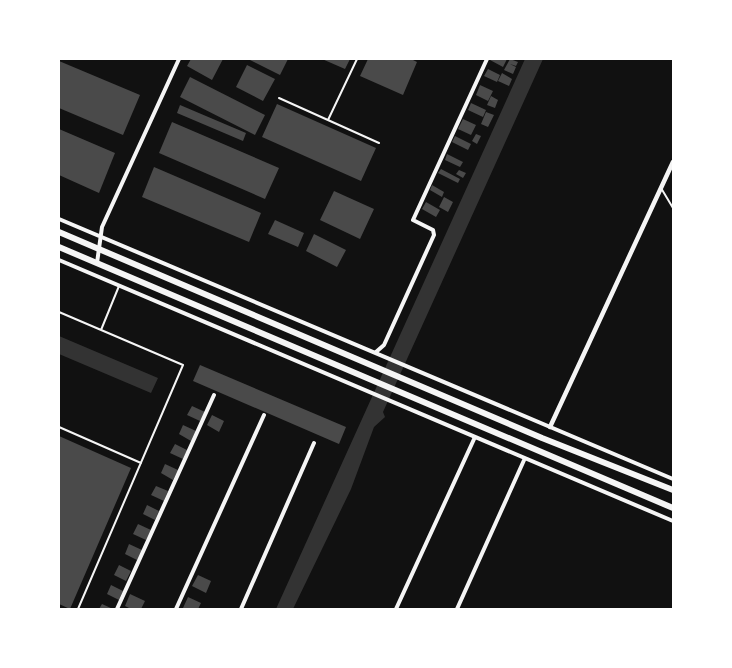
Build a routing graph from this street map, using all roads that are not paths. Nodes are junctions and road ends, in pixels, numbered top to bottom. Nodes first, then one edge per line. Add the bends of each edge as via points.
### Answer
1 (179, 59) edge
2 (357, 59) edge
3 (487, 59) edge
4 (279, 98) dead end
5 (328, 120) junction
6 (379, 143) dead end
7 (673, 162) edge
8 (661, 188) junction
9 (673, 208) edge
10 (59, 219) edge
11 (59, 232) edge
12 (100, 237) junction
13 (59, 247) edge
14 (100, 250) junction
15 (59, 260) edge
16 (96, 263) junction
17 (124, 275) junction
18 (120, 286) junction
19 (59, 312) edge
20 (101, 330) junction
21 (376, 352) junction
22 (214, 394) dead end
23 (264, 415) dead end
24 (59, 427) edge
25 (550, 427) junction
26 (475, 437) junction
27 (314, 443) dead end
28 (525, 458) junction
29 (141, 463) junction
30 (673, 479) edge
31 (673, 490) edge
32 (673, 508) edge
33 (673, 521) edge
34 (78, 609) edge
35 (117, 609) edge
36 (176, 609) edge
37 (241, 609) edge
38 (396, 609) edge
39 (457, 609) edge

1 - 12 street
2 - 5 lane
3 - 21 street via 413,220 434,230 434,235 384,345
4 - 5 lane
5 - 6 lane
7 - 8 street
8 - 9 lane
8 - 25 street
10 - 12 street
11 - 14 highway
12 - 14 street
12 - 21 street
13 - 16 highway
14 - 16 street
14 - 31 highway
15 - 18 street
16 - 17 highway
17 - 18 street
17 - 32 highway
18 - 20 lane
18 - 26 street
19 - 20 lane
20 - 29 lane via 183,365
21 - 25 street
22 - 35 street
23 - 36 street
24 - 29 lane
25 - 30 street
26 - 28 street
26 - 38 street
27 - 37 street
28 - 33 street
28 - 39 street
29 - 34 lane

